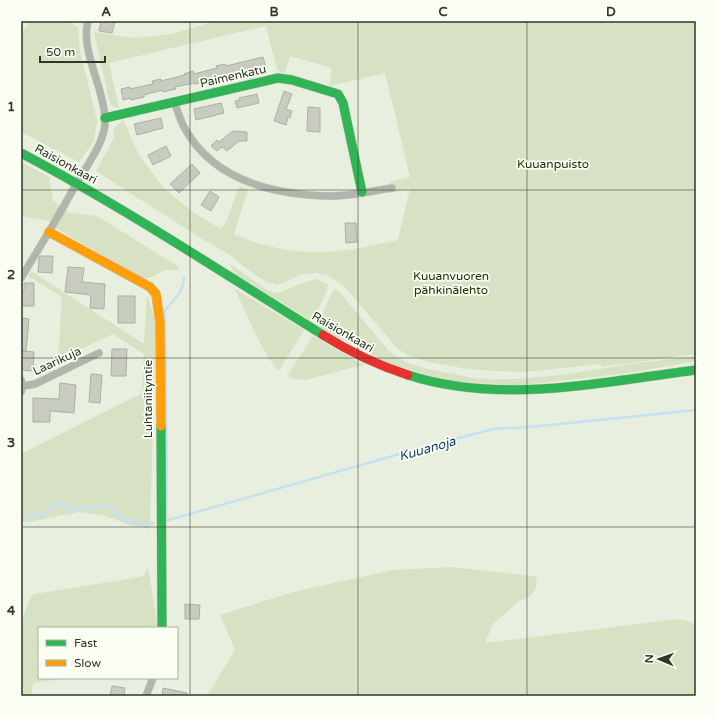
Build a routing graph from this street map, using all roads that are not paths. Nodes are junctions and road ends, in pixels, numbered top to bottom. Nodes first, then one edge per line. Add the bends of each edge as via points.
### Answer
1 (88, 21) edge
2 (174, 101) junction
3 (105, 118) junction
4 (21, 153) edge
5 (77, 183) junction
6 (392, 188) dead end
7 (362, 192) junction
8 (49, 232) junction
9 (21, 278) edge
10 (99, 353) dead end
11 (696, 370) edge
12 (22, 386) edge
13 (162, 627) edge
14 (153, 679) edge
15 (146, 696) edge

1 - 3 street via 86,38
2 - 3 street, Paimenkatu
2 - 7 street via 184,126 202,152 245,182 303,194 332,196
2 - 7 street, Paimenkatu via 278,78 338,94 343,103
3 - 5 street via 103,136
4 - 5 street, Raisionkaari
5 - 8 street
5 - 11 street, Raisionkaari via 346,350 418,378 458,387 511,390 581,385
6 - 7 street
8 - 9 street
8 - 13 street, Luhtaniityntie via 150,287 156,294 160,322
10 - 12 street, Laarikuja via 35,384
14 - 15 street

